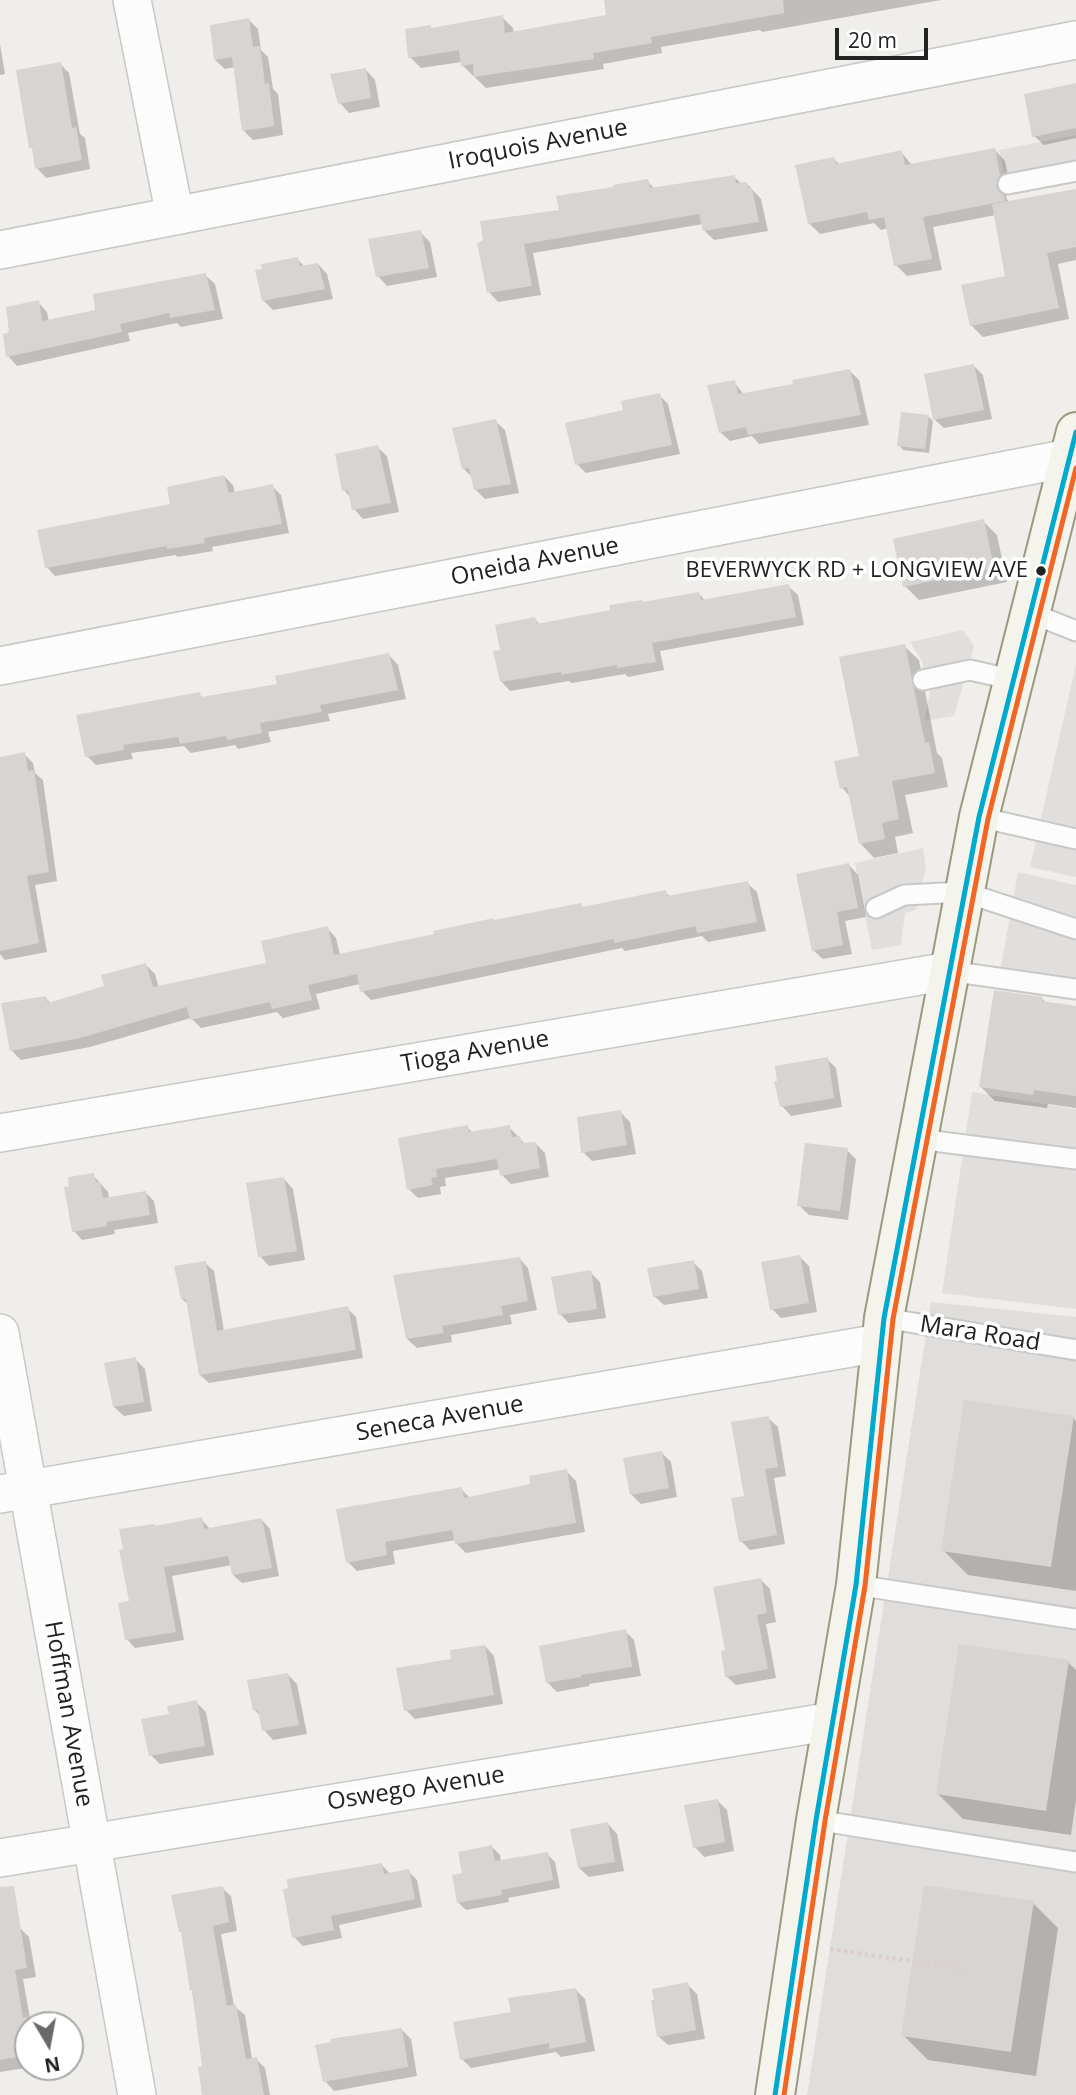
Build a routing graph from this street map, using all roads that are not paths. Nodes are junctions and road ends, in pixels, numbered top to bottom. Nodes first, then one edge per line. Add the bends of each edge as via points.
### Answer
1 (132, 0) edge
2 (1076, 40) edge
3 (1076, 171) edge
4 (1008, 184) dead end
5 (176, 216) junction
6 (0, 250) edge
7 (1073, 445) edge
8 (1031, 613) junction
9 (1076, 631) edge
10 (0, 666) edge
11 (923, 680) dead end
12 (1014, 680) junction
13 (979, 817) junction
14 (1076, 839) edge
15 (964, 892) junction
16 (876, 908) dead end
17 (1076, 929) edge
18 (949, 971) junction
19 (1076, 989) edge
20 (0, 1133) edge
21 (918, 1139) junction
22 (1076, 1159) edge
23 (882, 1331) junction
24 (0, 1333) edge
25 (1076, 1350) edge
26 (14, 1492) edge
27 (856, 1584) junction
28 (1076, 1619) edge
29 (832, 1721) junction
30 (816, 1820) junction
31 (91, 1843) junction
32 (0, 1858) edge
33 (1076, 1862) edge
34 (137, 2095) edge
35 (775, 2095) edge

1 - 5 street
2 - 5 street, Iroquois Avenue
3 - 4 lane
5 - 6 street, Iroquois Avenue
7 - 8 street
7 - 10 street, Oneida Avenue
8 - 9 lane
8 - 12 street
11 - 12 lane via 970,670
12 - 13 street
13 - 14 lane
13 - 15 street
15 - 16 lane via 904,895
15 - 17 lane
15 - 18 street
18 - 19 lane
18 - 20 street, Tioga Avenue
18 - 21 street
21 - 22 lane
21 - 23 street
23 - 25 lane, Mara Road
23 - 26 street, Seneca Avenue
23 - 27 street
24 - 26 street, Hoffman Avenue
26 - 31 street, Hoffman Avenue
27 - 28 lane
27 - 29 street
29 - 30 street
29 - 31 street, Oswego Avenue
30 - 33 lane
30 - 35 street
31 - 32 street, Oswego Avenue
31 - 34 street, Hoffman Avenue

